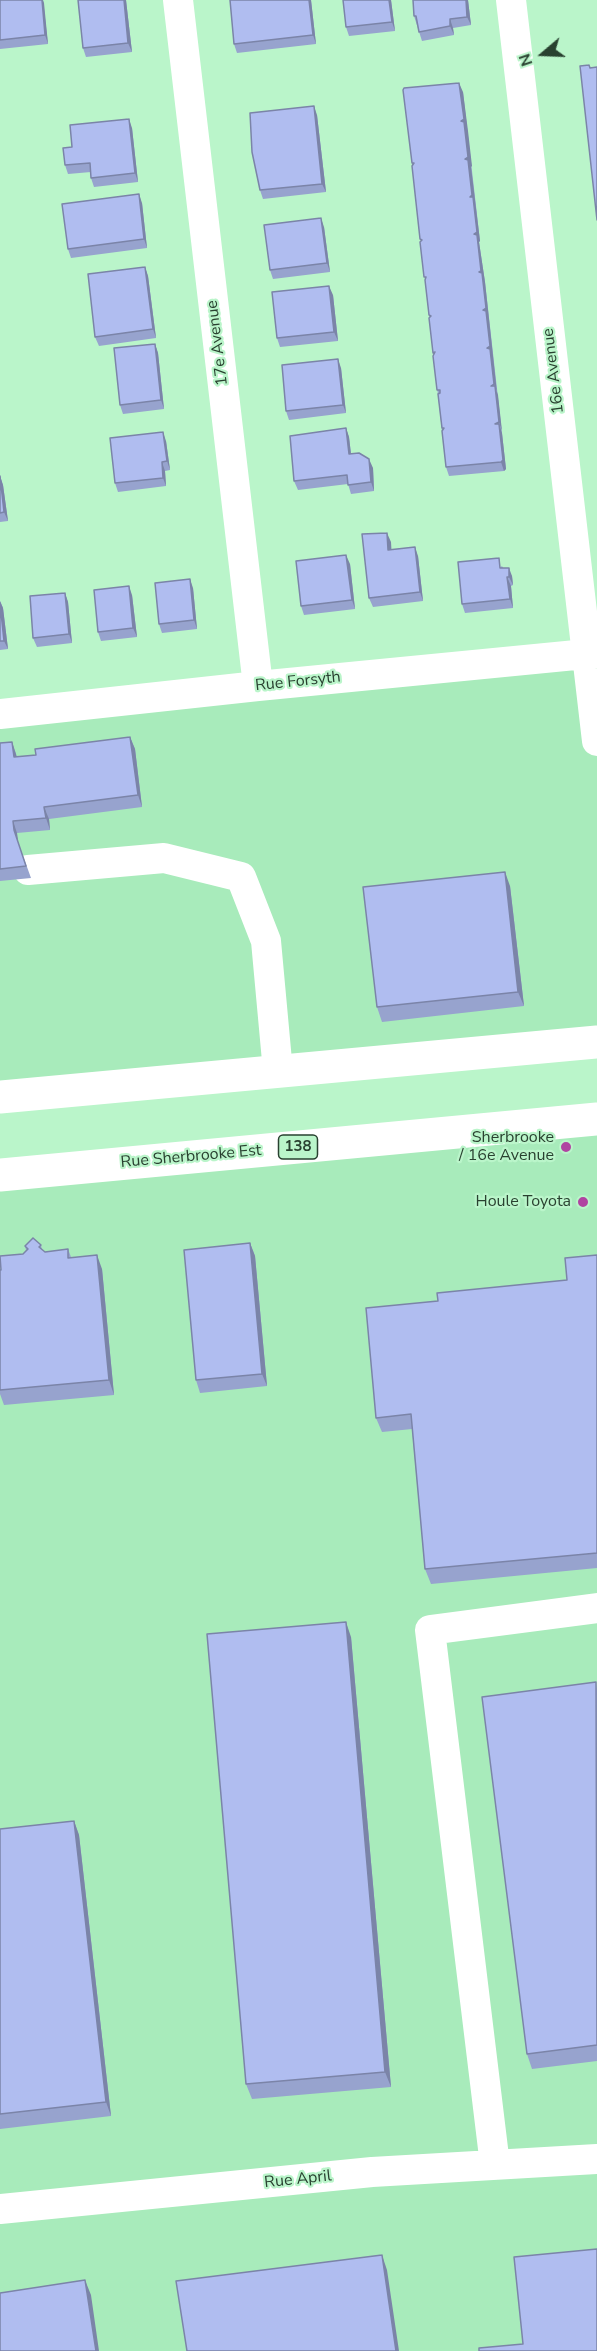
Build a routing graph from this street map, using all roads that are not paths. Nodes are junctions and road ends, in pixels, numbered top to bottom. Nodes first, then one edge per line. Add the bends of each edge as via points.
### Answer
1 (178, 0) edge
2 (511, 0) edge
3 (592, 654) edge
4 (258, 686) junction
5 (0, 714) edge
6 (597, 741) edge
7 (28, 870) dead end
8 (597, 1041) edge
9 (278, 1071) junction
10 (0, 1097) edge
11 (597, 1119) edge
12 (0, 1175) edge
13 (597, 1608) edge
14 (597, 2159) edge
15 (495, 2165) junction
16 (0, 2210) edge

1 - 4 street, 17e Avenue
2 - 3 street, 16e Avenue
3 - 4 street, Rue Forsyth
3 - 6 street, 16e Avenue
4 - 5 street, Rue Forsyth
7 - 9 street via 164,858 241,877 266,941
8 - 9 main road
9 - 10 main road
11 - 12 main road, Rue Sherbrooke Est / 138
13 - 15 street via 430,1630
14 - 15 street, Rue April
15 - 16 street, Rue April via 372,2172

